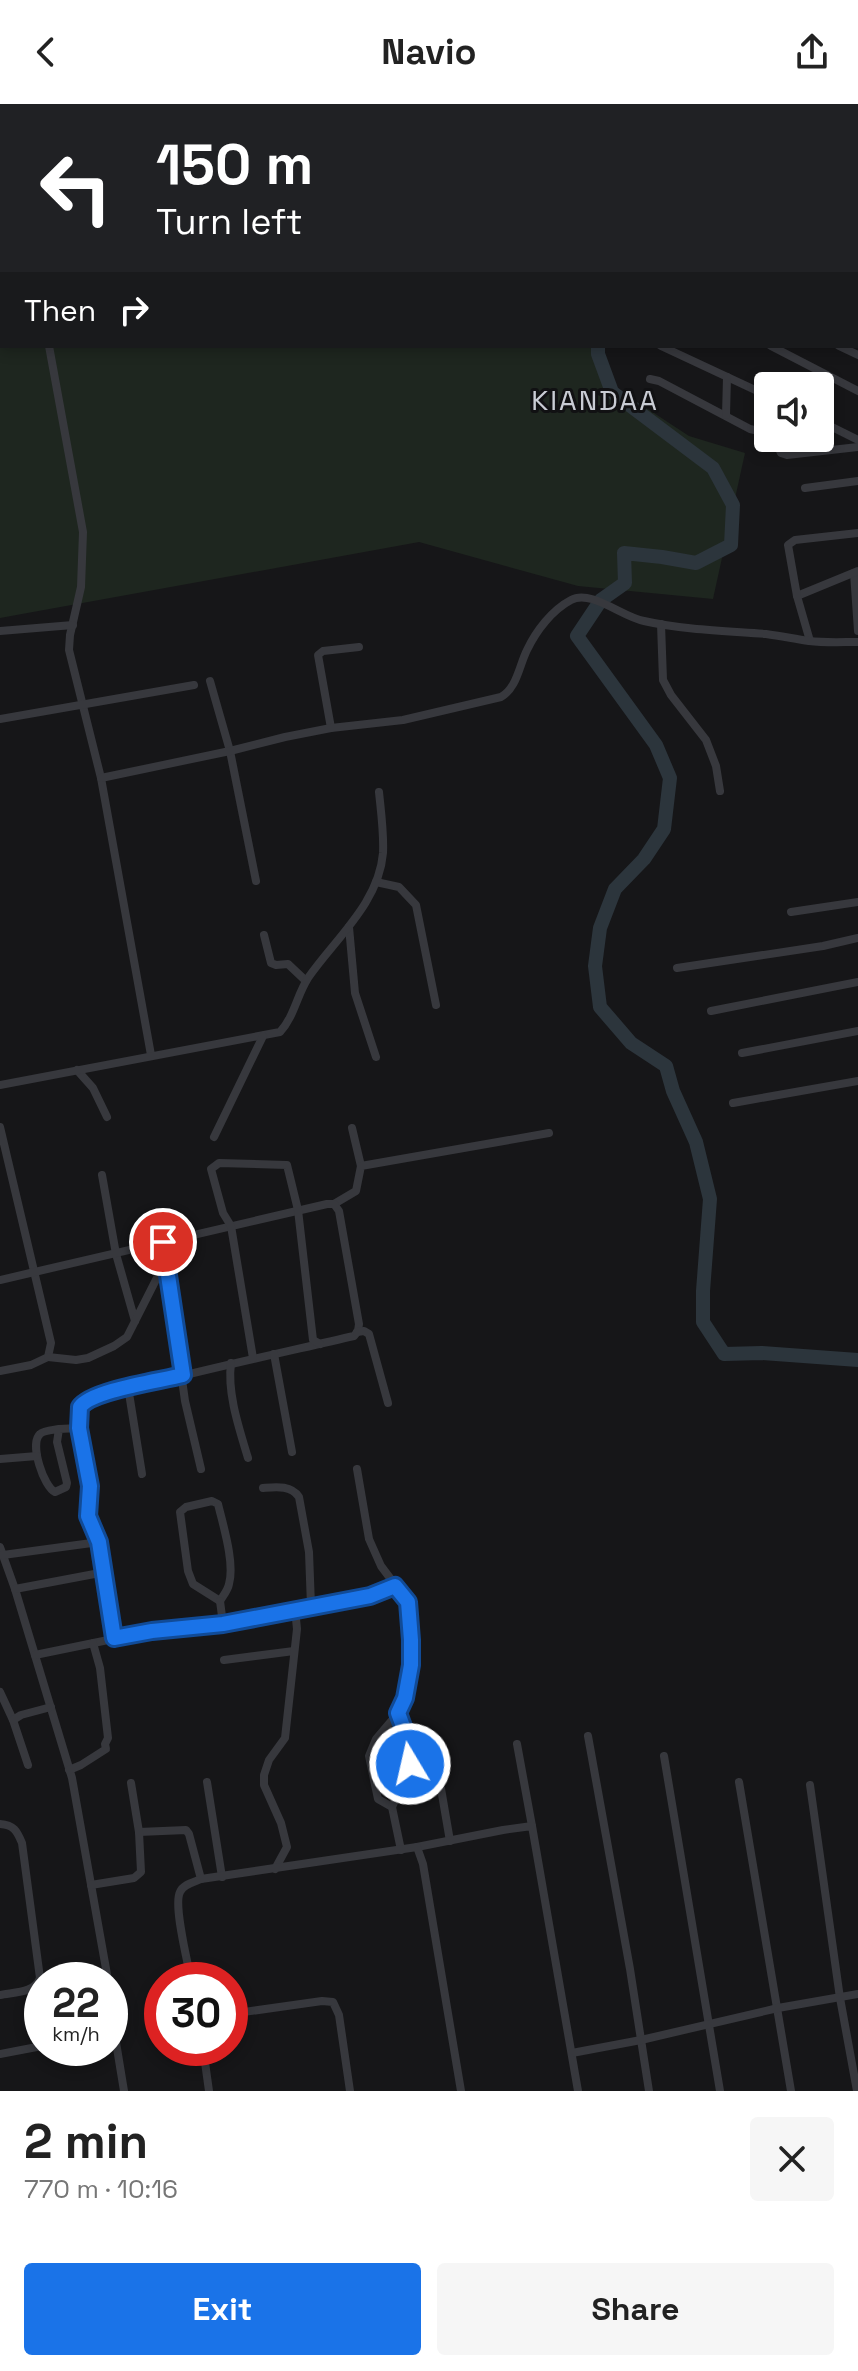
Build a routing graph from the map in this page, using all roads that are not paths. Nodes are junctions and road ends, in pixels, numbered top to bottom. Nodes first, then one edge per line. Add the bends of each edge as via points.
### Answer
1 (49, 348) edge
2 (665, 348) edge
3 (775, 348) edge
4 (727, 377) junction
5 (650, 379) dead end
6 (754, 390) edge
7 (858, 391) edge
8 (726, 415) junction
9 (834, 428) edge
10 (754, 430) edge
11 (858, 440) edge
12 (858, 447) edge
13 (834, 450) edge
14 (780, 452) edge
15 (814, 452) edge
16 (858, 481) edge
17 (805, 488) dead end
18 (858, 533) edge
19 (856, 572) edge
20 (797, 596) junction
21 (858, 623) edge
22 (661, 624) junction
23 (73, 625) junction
24 (0, 631) edge
25 (858, 631) edge
26 (810, 641) junction
27 (858, 642) edge
28 (359, 647) dead end
29 (210, 681) dead end
30 (194, 685) dead end
31 (83, 705) junction
32 (0, 719) edge
33 (331, 728) junction
34 (230, 751) junction
35 (101, 778) junction
36 (720, 791) dead end
37 (379, 792) dead end
38 (256, 881) dead end
39 (376, 882) junction
40 (858, 902) edge
41 (791, 912) dead end
42 (349, 927) junction
43 (264, 935) dead end
44 (858, 938) edge
45 (677, 968) dead end
46 (306, 981) junction
47 (858, 982) edge
48 (436, 1005) dead end
49 (711, 1011) dead end
50 (858, 1031) edge
51 (263, 1036) junction
52 (742, 1053) dead end
53 (151, 1055) junction
54 (376, 1057) dead end
55 (77, 1070) junction
56 (858, 1081) edge
57 (0, 1085) edge
58 (733, 1103) dead end
59 (107, 1117) dead end
60 (0, 1127) edge
61 (352, 1128) dead end
62 (549, 1133) dead end
63 (214, 1137) dead end
64 (361, 1166) junction
65 (102, 1175) dead end
66 (334, 1204) junction
67 (298, 1210) junction
68 (231, 1226) junction
69 (163, 1242) junction
70 (116, 1254) junction
71 (166, 1260) junction
72 (33, 1272) junction
73 (0, 1280) edge
74 (135, 1321) junction
75 (357, 1332) junction
76 (320, 1344) junction
77 (274, 1354) junction
78 (48, 1357) junction
79 (253, 1358) junction
80 (231, 1363) junction
81 (0, 1371) edge
82 (183, 1375) junction
83 (128, 1387) junction
84 (388, 1403) dead end
85 (79, 1428) junction
86 (59, 1429) junction
87 (292, 1452) dead end
88 (37, 1456) junction
89 (248, 1458) dead end
90 (0, 1459) edge
91 (201, 1469) dead end
92 (357, 1469) dead end
93 (142, 1474) dead end
94 (263, 1488) dead end
95 (99, 1542) junction
96 (2, 1551) edge
97 (105, 1572) junction
98 (395, 1586) junction
99 (15, 1589) junction
100 (220, 1601) junction
101 (311, 1606) junction
102 (295, 1609) junction
103 (223, 1624) junction
104 (114, 1638) junction
105 (93, 1643) junction
106 (294, 1651) junction
107 (35, 1655) junction
108 (224, 1660) dead end
109 (0, 1692) edge
110 (51, 1707) junction
111 (398, 1713) junction
112 (13, 1720) junction
113 (588, 1736) dead end
114 (433, 1742) dead end
115 (517, 1744) dead end
116 (664, 1756) dead end
117 (28, 1765) dead end
118 (69, 1770) junction
119 (207, 1782) dead end
120 (739, 1782) dead end
121 (131, 1783) dead end
122 (810, 1785) dead end
123 (392, 1807) junction
124 (0, 1824) edge
125 (532, 1826) junction
126 (139, 1832) junction
127 (450, 1841) junction
128 (417, 1847) junction
129 (401, 1850) junction
130 (275, 1869) junction
131 (222, 1877) junction
132 (201, 1879) junction
133 (91, 1885) junction
134 (105, 1962) edge
135 (188, 1962) edge
136 (858, 1994) edge
137 (0, 1995) edge
138 (840, 1998) junction
139 (778, 2008) junction
140 (248, 2011) edge
141 (709, 2024) junction
142 (641, 2040) junction
143 (24, 2049) edge
144 (572, 2053) junction
145 (0, 2054) edge
146 (119, 2066) edge
147 (206, 2066) edge
148 (123, 2090) edge
149 (209, 2091) edge
150 (350, 2091) edge
151 (461, 2091) edge
152 (578, 2091) edge
153 (649, 2091) edge
154 (720, 2091) edge
155 (791, 2091) edge
156 (857, 2091) edge

1 - 23 street via 83,532 83,572
2 - 4 street
3 - 7 street
4 - 6 street
4 - 8 street
5 - 8 street
8 - 10 street
9 - 11 street
12 - 13 street
14 - 15 street
16 - 17 street
18 - 20 street via 791,541
19 - 20 street
19 - 21 street
20 - 26 street
21 - 25 street
22 - 26 street
22 - 33 street via 619,613 591,598 571,599 528,646 509,693 403,720
22 - 36 street via 663,680 706,740
23 - 24 street
23 - 31 street via 68,642
26 - 27 street
28 - 33 street via 318,655
29 - 34 street
30 - 31 street
31 - 32 street
31 - 35 street
33 - 34 street
34 - 35 street
34 - 38 street
35 - 53 street
37 - 39 street via 383,854
39 - 42 street
39 - 48 street via 399,887 416,905
40 - 41 street
42 - 46 street
42 - 54 street via 355,993
43 - 46 street via 271,963 288,964
44 - 45 street
46 - 51 street via 284,1028
47 - 49 street
50 - 52 street
51 - 53 street
51 - 63 street
53 - 55 street
55 - 57 street
55 - 59 street
56 - 58 street
60 - 72 street
61 - 64 street
62 - 64 street
64 - 66 street via 356,1191
65 - 70 street
66 - 67 street
66 - 75 street via 353,1281
67 - 68 street
67 - 68 street via 287,1165 219,1163 211,1169
67 - 76 street via 313,1340
68 - 69 street
68 - 79 street
69 - 70 street
69 - 71 street
70 - 72 street
70 - 74 street
71 - 74 street
71 - 82 street
72 - 73 street
72 - 78 street via 51,1343
74 - 78 street via 127,1337 88,1358
75 - 76 street
75 - 84 street via 369,1334
76 - 77 street
77 - 79 street
77 - 87 street
78 - 81 street
79 - 80 street
80 - 82 street
80 - 89 street via 236,1415
82 - 83 street
82 - 91 street
83 - 85 street via 82,1402
83 - 93 street
85 - 86 street
85 - 95 street via 90,1486 88,1516
86 - 88 street via 39,1434
86 - 88 street via 66,1487 51,1492
88 - 90 street
92 - 98 street via 369,1539
94 - 101 street via 290,1489 299,1497
95 - 96 street
95 - 97 street
96 - 99 street
97 - 99 street
97 - 104 street
98 - 101 street
98 - 111 street via 408,1602 411,1640 411,1665
99 - 107 street
100 - 100 street via 231,1571 218,1504 212,1501 180,1512 193,1584
100 - 103 street
101 - 102 street
102 - 103 street
102 - 106 street
103 - 104 street
104 - 105 street
105 - 107 street
105 - 118 street via 106,1749
106 - 108 street
106 - 130 street via 285,1738 264,1775 287,1847
107 - 110 street
109 - 112 street
110 - 112 street
110 - 118 street
111 - 123 street via 411,1748 410,1764
111 - 123 street via 369,1756 378,1799
112 - 117 street
113 - 142 street
114 - 127 street
115 - 125 street
116 - 141 street
118 - 133 street
119 - 131 street
120 - 139 street
121 - 126 street
122 - 138 street
123 - 129 street
124 - 137 street via 17,1829 22,1843 40,1969 34,1988
125 - 127 street
125 - 144 street
126 - 132 street via 186,1830
126 - 133 street via 139,1875
127 - 128 street
128 - 129 street
128 - 151 street
129 - 130 street
130 - 131 street
131 - 132 street
132 - 135 street via 179,1892
133 - 134 street
136 - 138 street
138 - 139 street
138 - 156 street
139 - 141 street
139 - 155 street
140 - 150 street via 333,2002
141 - 142 street
141 - 154 street
142 - 144 street
142 - 153 street
143 - 145 street
144 - 152 street
146 - 148 street
147 - 149 street

